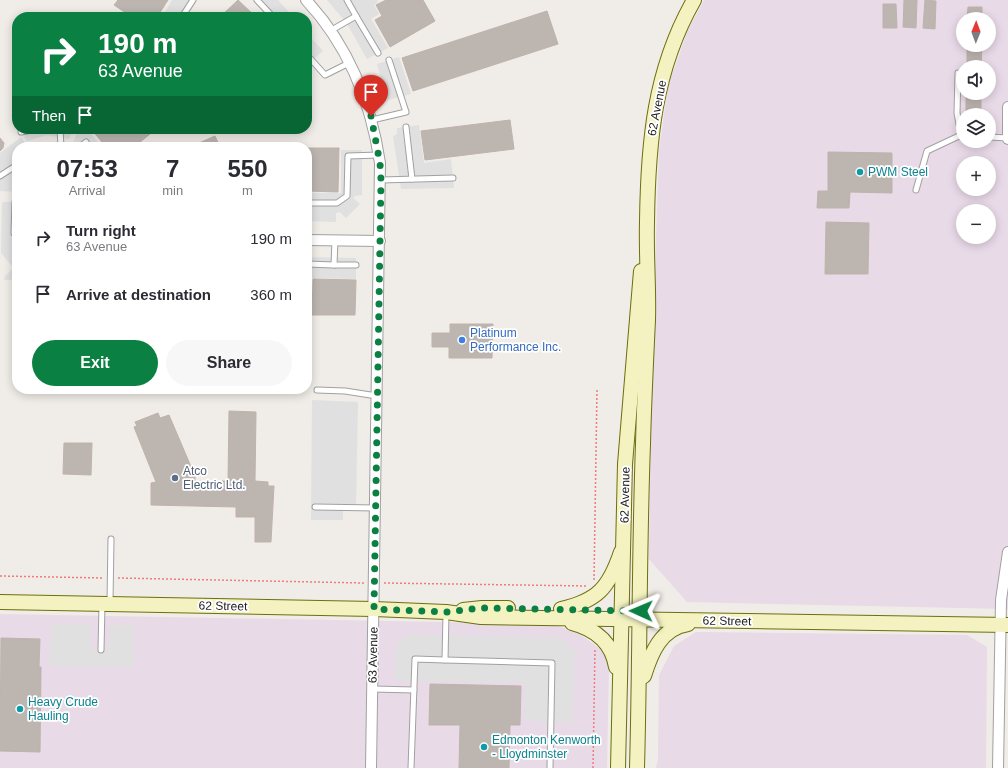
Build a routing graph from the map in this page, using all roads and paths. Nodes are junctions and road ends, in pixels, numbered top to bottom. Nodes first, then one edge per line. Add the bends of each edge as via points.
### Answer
1 (193, 0) edge
2 (257, 0) edge
3 (306, 0) edge
4 (346, 0) edge
5 (694, 0) edge
6 (185, 12) edge
7 (268, 12) edge
8 (356, 16) junction
9 (330, 31) junction
10 (378, 52) dead end
11 (389, 60) dead end
12 (312, 61) edge
13 (350, 65) junction
14 (1008, 107) edge
15 (372, 120) junction
16 (406, 127) dead end
17 (996, 137) edge
18 (956, 138) edge
19 (1008, 138) edge
20 (379, 155) junction
21 (12, 168) edge
22 (0, 176) edge
23 (453, 178) dead end
24 (412, 179) junction
25 (381, 180) junction
26 (916, 190) dead end
27 (312, 203) edge
28 (646, 223) junction
29 (312, 240) edge
30 (335, 240) junction
31 (380, 241) junction
32 (312, 264) edge
33 (334, 265) junction
34 (356, 265) dead end
35 (597, 389) dead end
36 (317, 390) dead end
37 (378, 396) junction
38 (315, 507) dead end
39 (376, 508) junction
40 (111, 539) dead end
41 (624, 540) junction
42 (1008, 552) edge
43 (0, 576) edge
44 (103, 578) dead end
45 (119, 578) dead end
46 (363, 582) dead end
47 (386, 583) dead end
48 (0, 602) edge
49 (106, 603) junction
50 (374, 609) junction
51 (561, 609) junction
52 (446, 612) junction
53 (622, 615) junction
54 (641, 616) junction
55 (549, 619) junction
56 (714, 620) junction
57 (1004, 621) edge
58 (596, 643) dead end
59 (101, 650) dead end
60 (445, 660) junction
61 (373, 689) junction
62 (620, 689) junction
63 (414, 690) junction
64 (639, 692) junction
65 (371, 768) edge
66 (411, 768) edge
67 (550, 768) edge
68 (593, 768) edge
69 (618, 768) edge
70 (637, 768) edge
71 (998, 768) edge

1 - 6 lane
2 - 7 lane
3 - 9 street, 63 Avenue
4 - 8 lane
5 - 28 main road, 62 Avenue via 667,58 656,100 650,146
8 - 9 lane
8 - 10 lane
9 - 13 street, 63 Avenue
11 - 15 lane via 406,112
12 - 13 lane via 325,75
13 - 15 street, 63 Avenue via 363,91
14 - 19 street
15 - 20 street, 63 Avenue
16 - 24 lane
17 - 19 lane
18 - 26 lane via 927,151
20 - 25 street, 63 Avenue
20 - 27 lane via 348,156 347,196 337,203
21 - 22 lane
23 - 24 lane
24 - 25 lane
25 - 31 street, 63 Avenue
28 - 41 main road, 62 Avenue via 626,444
28 - 54 main road, 62 Avenue via 648,285
29 - 30 street
30 - 31 street
30 - 33 lane
31 - 37 street, 63 Avenue
32 - 33 lane
33 - 34 lane
35 - 47 path via 592,585
36 - 37 lane
37 - 39 street, 63 Avenue
38 - 39 lane
39 - 50 street, 63 Avenue
40 - 49 lane
41 - 51 main road via 614,569 601,590 587,602
41 - 53 main road, 62 Avenue
42 - 57 street via 1000,600
43 - 44 path
45 - 46 path
48 - 49 main road, 62 Street
49 - 50 main road, 62 Street
49 - 59 lane
50 - 52 main road, 62 Street
50 - 61 street, 63 Avenue
51 - 52 main road, 62 Street via 482,608
51 - 53 main road, 62 Street
52 - 55 main road, 62 Street via 481,617
52 - 60 lane
53 - 54 main road, 62 Street
53 - 55 main road, 62 Street
53 - 62 main road, 62 Avenue
54 - 56 main road, 62 Street
54 - 57 main road, 62 Street
54 - 64 main road, 62 Avenue
55 - 62 main road via 582,626 601,636 614,656
56 - 57 main road, 62 Street
56 - 64 main road via 682,625 671,630 658,642
57 - 71 street
58 - 68 path
60 - 63 lane via 415,660
60 - 67 lane via 552,663
61 - 63 lane
61 - 65 street, 63 Avenue
62 - 69 main road, 62 Avenue
63 - 66 lane
64 - 70 main road, 62 Avenue

